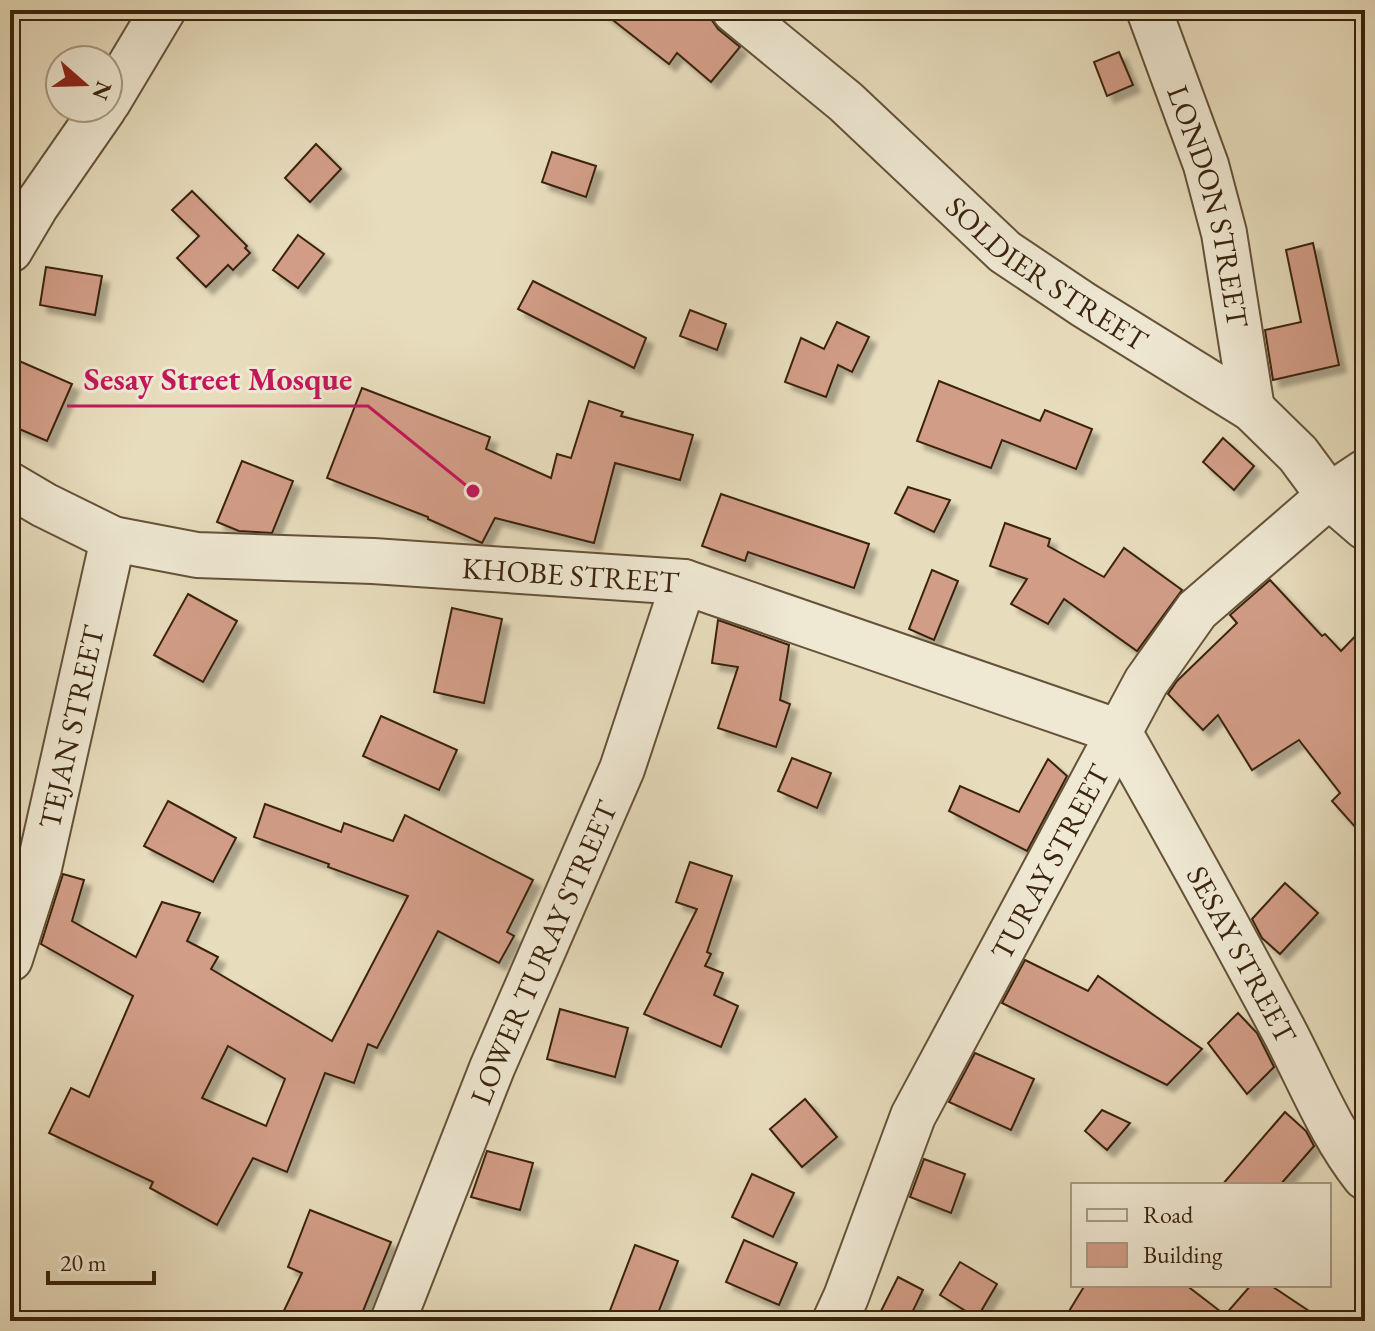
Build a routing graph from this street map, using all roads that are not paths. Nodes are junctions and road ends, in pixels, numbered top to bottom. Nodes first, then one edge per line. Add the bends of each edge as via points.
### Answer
1 (163, 10) edge
2 (734, 10) edge
3 (1149, 10) edge
4 (124, 75) edge
5 (93, 124) edge
6 (10, 250) edge
7 (1252, 409) junction
8 (1365, 472) edge
9 (10, 485) edge
10 (1329, 496) junction
11 (1365, 527) edge
12 (113, 539) junction
13 (684, 582) junction
14 (1119, 732) junction
15 (10, 959) edge
16 (1365, 1177) edge
17 (393, 1321) edge
18 (835, 1321) edge

1 - 4 street
2 - 7 street, SOLDIER STREET via 846,102 1005,252
3 - 7 street, LONDON STREET via 1206,165 1224,233
5 - 6 street
7 - 10 street, SOLDIER STREET via 1298,454
8 - 10 street, TURAY STREET
9 - 12 street, KHOBE STREET
10 - 11 street, SOLDIER STREET
10 - 14 street, TURAY STREET via 1197,610 1146,682
12 - 13 street, KHOBE STREET via 197,555
12 - 15 street, TEJAN STREET via 39,868
13 - 14 street, KHOBE STREET
13 - 17 street, LOWER TURAY STREET via 622,769 492,1068
14 - 16 street, SESAY STREET via 1323,1110
14 - 18 street, TURAY STREET via 913,1116

